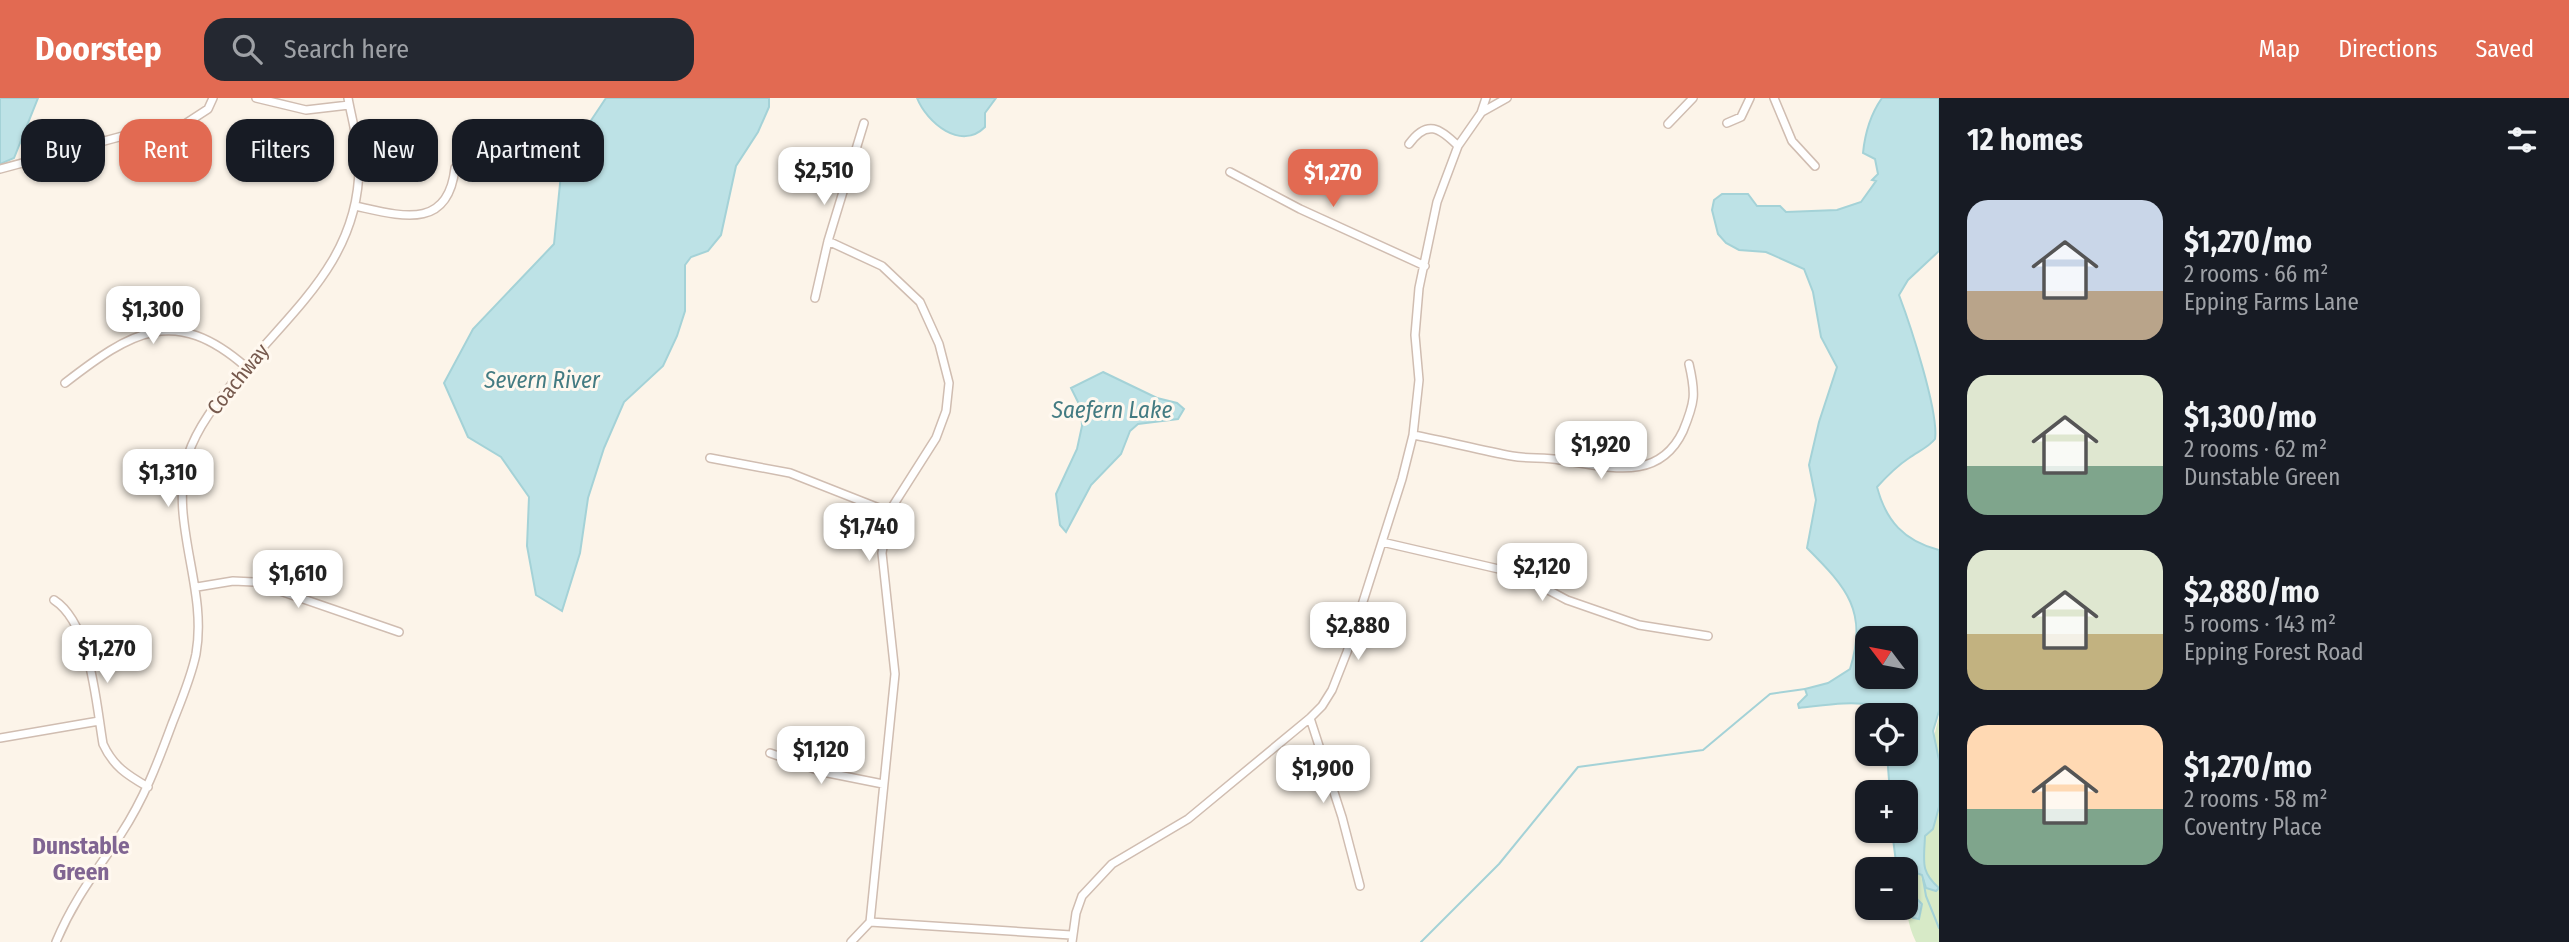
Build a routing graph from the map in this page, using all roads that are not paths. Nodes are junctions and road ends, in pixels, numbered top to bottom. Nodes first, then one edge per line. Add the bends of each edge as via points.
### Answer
1 (213, 98) edge
2 (256, 98) edge
3 (1486, 98) edge
4 (1507, 98) edge
5 (1693, 98) edge
6 (1750, 98) edge
7 (1774, 98) edge
8 (349, 102) edge
9 (1481, 113) junction
10 (1727, 123) dead end
11 (864, 124) dead end
12 (1668, 124) dead end
13 (1409, 144) dead end
14 (1458, 146) junction
15 (1815, 166) dead end
16 (0, 169) edge
17 (1230, 172) dead end
18 (453, 182) edge
19 (355, 205) junction
20 (828, 241) junction
21 (1425, 266) junction
22 (815, 298) dead end
23 (1689, 364) dead end
24 (246, 368) junction
25 (65, 383) dead end
26 (1413, 435) junction
27 (710, 458) dead end
28 (889, 512) junction
29 (1382, 542) junction
30 (197, 587) junction
31 (54, 600) dead end
32 (399, 632) dead end
33 (1708, 636) dead end
34 (1310, 718) junction
35 (99, 721) junction
36 (0, 738) edge
37 (770, 753) dead end
38 (883, 784) junction
39 (148, 787) junction
40 (1360, 886) dead end
41 (870, 922) junction
42 (1071, 938) edge
43 (56, 942) edge
44 (852, 942) edge

1 - 16 street via 208,109 185,124
2 - 8 street via 306,110
3 - 9 street
4 - 9 street
5 - 12 street
6 - 10 street via 1744,114
7 - 15 street via 1792,141
8 - 19 street, Coachway via 359,166
9 - 14 street
11 - 20 street
13 - 14 street via 1417,133 1430,128 1442,131
14 - 21 street via 1437,202
17 - 21 street
18 - 19 street via 441,205 422,215 402,216
19 - 24 street, Coachway via 350,227 329,270
20 - 22 street
20 - 28 street via 882,266 920,302 939,344 949,383 946,411 936,438
21 - 26 street via 1415,335 1420,368
23 - 26 street via 1694,406 1678,441 1663,458 1637,468 1515,457
24 - 25 street via 214,342 183,332 158,332 123,341
24 - 30 street, Coachway via 197,434 185,471 185,541
26 - 29 street
27 - 28 street via 790,473
28 - 38 street via 882,553 895,674
29 - 33 street via 1516,573 1567,600 1639,625
29 - 34 street via 1332,690
30 - 32 street via 254,582
30 - 39 street, Coachway via 199,634 190,680
31 - 35 street via 70,613 79,633
34 - 40 street
34 - 42 street via 1188,819 1112,864 1082,896
35 - 36 street
35 - 39 street via 103,744 115,765
37 - 38 street via 823,772
38 - 41 street
39 - 43 street, Coachway via 79,894
41 - 42 street
41 - 44 street

